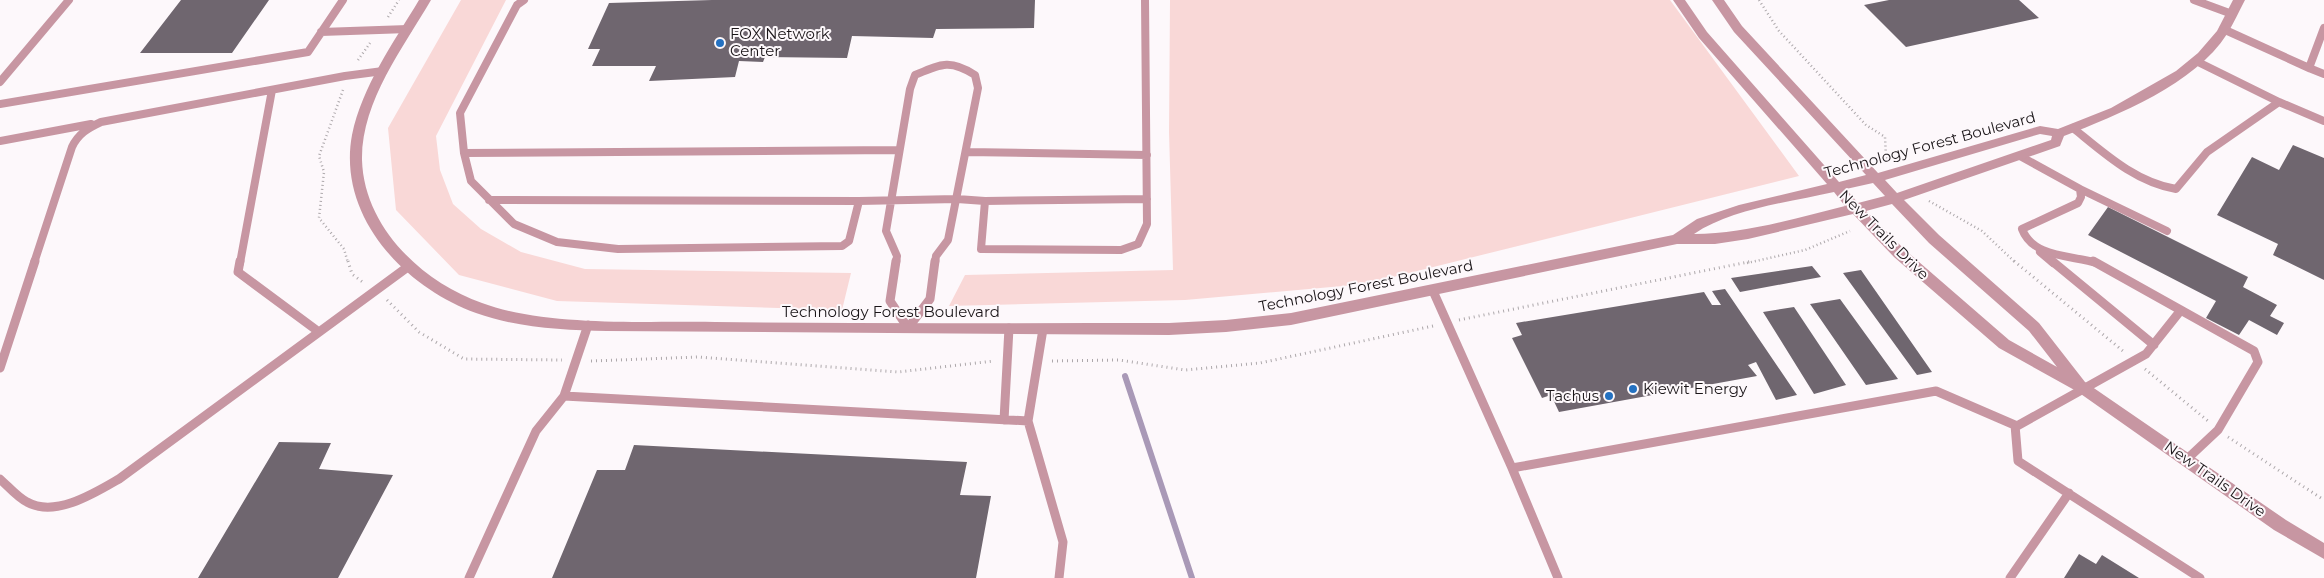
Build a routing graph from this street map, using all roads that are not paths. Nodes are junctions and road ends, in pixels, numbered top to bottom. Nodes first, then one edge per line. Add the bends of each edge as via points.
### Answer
1 (68, 0) edge
2 (343, 0) edge
3 (425, 0) edge
4 (524, 0) edge
5 (1145, 0) edge
6 (1679, 0) edge
7 (1718, 0) edge
8 (2194, 0) edge
9 (2239, 0) edge
10 (2232, 14) junction
11 (2324, 28) edge
12 (408, 29) junction
13 (2223, 29) junction
14 (321, 32) junction
15 (2196, 61) junction
16 (2309, 68) junction
17 (383, 71) junction
18 (2324, 74) edge
19 (0, 82) edge
20 (272, 90) junction
21 (2279, 102) junction
22 (0, 104) edge
23 (2324, 121) edge
24 (101, 122) junction
25 (2073, 128) junction
26 (2059, 133) junction
27 (0, 141) edge
28 (899, 150) junction
29 (966, 152) junction
30 (464, 153) junction
31 (1147, 155) junction
32 (2020, 156) junction
33 (1875, 178) junction
34 (1836, 186) junction
35 (2080, 189) junction
36 (957, 199) junction
37 (1147, 199) junction
38 (1894, 199) junction
39 (489, 200) junction
40 (891, 201) junction
41 (985, 201) junction
42 (859, 202) junction
43 (1854, 207) junction
44 (2167, 231) dead end
45 (1677, 239) junction
46 (2040, 252) junction
47 (409, 266) junction
48 (1433, 291) junction
49 (2181, 310) junction
50 (588, 325) junction
51 (908, 328) junction
52 (1009, 328) junction
53 (1043, 329) junction
54 (319, 332) junction
55 (2154, 344) junction
56 (0, 368) edge
57 (2083, 388) junction
58 (564, 396) junction
59 (1004, 420) junction
60 (1028, 421) junction
61 (2015, 425) junction
62 (2186, 460) junction
63 (1512, 468) junction
64 (0, 479) edge
65 (2069, 494) junction
66 (2324, 552) edge
67 (469, 578) edge
68 (1059, 578) edge
69 (1558, 578) edge
70 (2010, 578) edge
71 (2200, 578) edge

1 - 19 lane
2 - 14 lane
3 - 12 street, Technology Forest Boulevard
4 - 30 lane via 517,5 460,113
5 - 31 lane
6 - 34 street, New Trails Drive via 1703,35
7 - 33 street, New Trails Drive via 1738,29
8 - 10 lane
9 - 10 street, Technology Forest Boulevard
10 - 13 street, Technology Forest Boulevard
11 - 16 lane
12 - 14 lane
12 - 17 street, Technology Forest Boulevard
13 - 15 street, Technology Forest Boulevard
13 - 16 lane
14 - 22 lane via 308,52
15 - 21 lane
15 - 25 street, Technology Forest Boulevard via 2153,92
16 - 18 lane
17 - 20 lane
17 - 47 street, Technology Forest Boulevard via 360,132 357,182 365,207 378,229
20 - 24 lane
20 - 54 lane via 238,272
21 - 23 lane
21 - 25 lane via 2207,152 2176,189 2122,167
24 - 27 lane
24 - 56 lane via 75,138
25 - 26 street, Technology Forest Boulevard
26 - 32 street, Technology Forest Boulevard via 2056,143
26 - 33 street, Technology Forest Boulevard via 2040,130
28 - 29 lane via 915,75 940,64 959,65 975,74 978,88
28 - 30 lane
28 - 40 lane
29 - 31 lane
29 - 36 lane
30 - 39 lane via 471,181
31 - 37 lane
32 - 35 lane
32 - 38 street, Technology Forest Boulevard
33 - 34 street, Technology Forest Boulevard
33 - 38 street, New Trails Drive
34 - 43 street, New Trails Drive
34 - 45 street, Technology Forest Boulevard via 1744,208 1702,222
35 - 44 lane
35 - 46 lane via 2078,202 2022,229 2022,235
36 - 40 lane
36 - 41 lane
36 - 51 lane via 948,240 936,256 930,299
37 - 41 lane
37 - 41 lane via 1147,224 1138,244 1121,250 981,248
38 - 43 street, Technology Forest Boulevard
38 - 57 street, New Trails Drive via 1934,239 2034,327
39 - 42 lane
39 - 42 lane via 514,224 557,242 618,249 842,246 849,240
40 - 42 lane
40 - 51 lane via 886,231 897,256 890,301
43 - 45 street, Technology Forest Boulevard via 1748,234 1715,239
43 - 57 street, New Trails Drive via 1899,253 2004,344
45 - 48 street, Technology Forest Boulevard
46 - 49 lane via 2085,258
46 - 55 lane
47 - 50 street, Technology Forest Boulevard via 444,291 478,309 523,320
47 - 54 lane
48 - 53 street, Technology Forest Boulevard via 1291,319 1226,326
48 - 63 lane
49 - 55 lane
49 - 62 lane via 2254,351 2258,362 2218,430
50 - 51 street, Technology Forest Boulevard
50 - 58 lane
51 - 52 street, Technology Forest Boulevard
52 - 53 street, Technology Forest Boulevard
52 - 59 lane
53 - 60 lane
54 - 64 lane via 119,479 78,501 44,506 30,504
55 - 57 lane via 2146,354
57 - 61 lane
57 - 62 street, New Trails Drive
58 - 59 lane
58 - 67 lane via 536,430
59 - 60 lane
60 - 68 lane via 1063,542
61 - 63 lane via 1936,390
61 - 65 lane via 2018,461
62 - 66 street, New Trails Drive
63 - 69 lane
65 - 70 lane
65 - 71 lane

